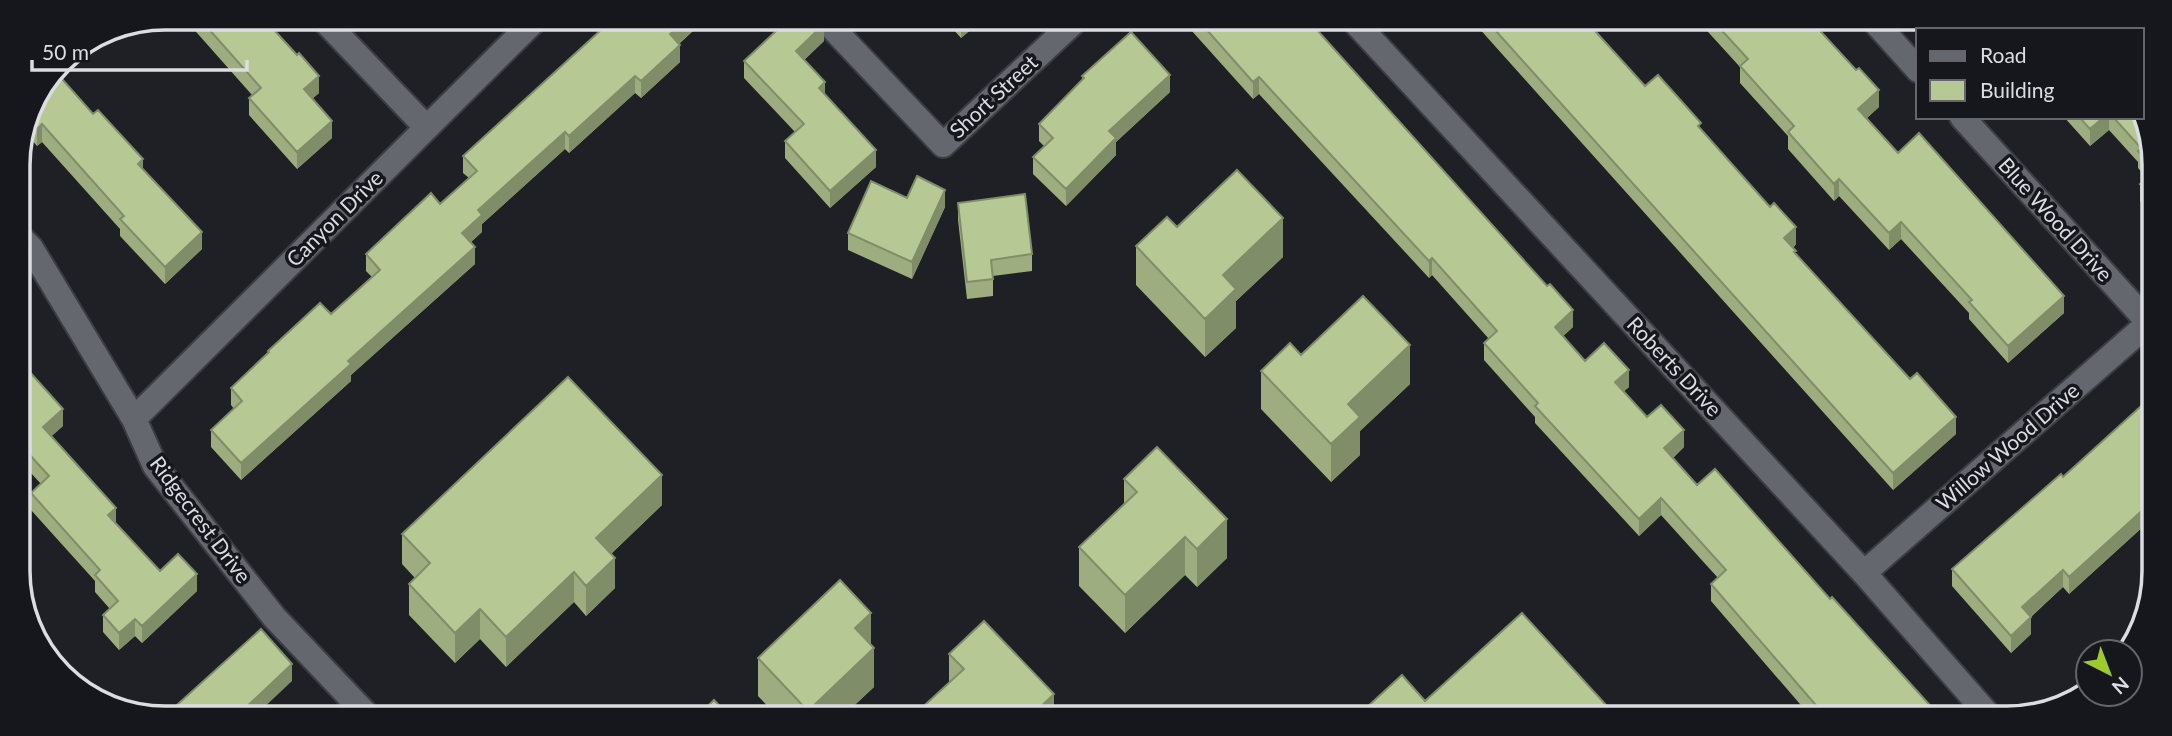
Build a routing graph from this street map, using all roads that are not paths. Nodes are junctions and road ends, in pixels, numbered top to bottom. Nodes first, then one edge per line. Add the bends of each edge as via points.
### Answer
1 (333, 30) edge
2 (525, 30) edge
3 (834, 30) edge
4 (1065, 30) edge
5 (1362, 30) edge
6 (1882, 30) edge
7 (1916, 68) edge
8 (1964, 119) edge
9 (426, 127) junction
10 (30, 247) edge
11 (2142, 313) edge
12 (2142, 329) edge
13 (134, 419) junction
14 (1864, 573) junction
15 (358, 706) edge
16 (1980, 706) edge

1 - 9 street
2 - 9 street, Canyon Drive
3 - 4 street, Short Street via 943,145
5 - 14 street, Roberts Drive
6 - 7 street
8 - 11 street, Blue Wood Drive
9 - 13 street, Canyon Drive
10 - 13 street, Ridgecrest Drive
12 - 14 street, Willow Wood Drive
13 - 15 street, Ridgecrest Drive via 155,466 274,617
14 - 16 street, Roberts Drive

